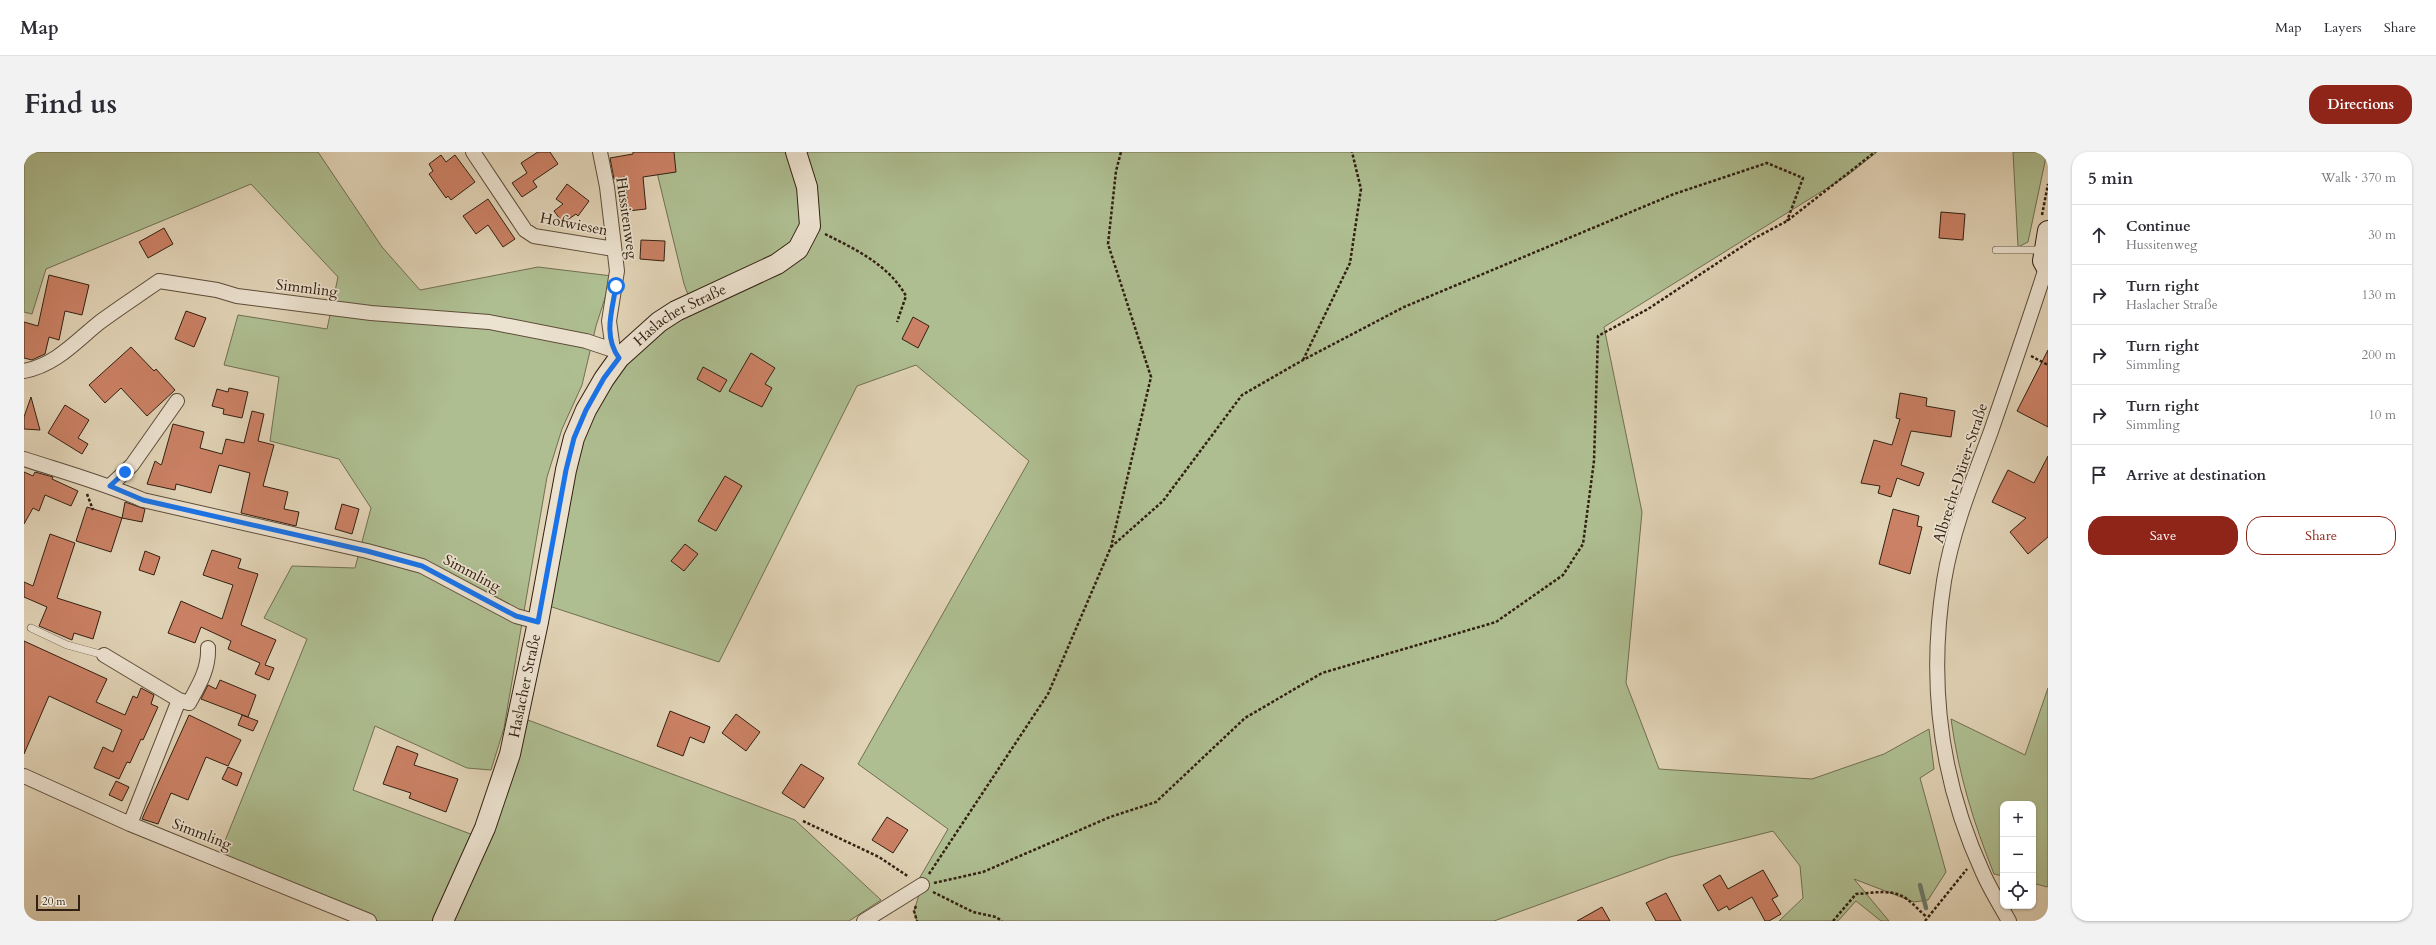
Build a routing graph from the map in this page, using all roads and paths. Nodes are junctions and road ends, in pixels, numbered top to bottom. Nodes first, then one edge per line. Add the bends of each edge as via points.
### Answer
1 (473, 152) edge
2 (600, 152) edge
3 (796, 152) edge
4 (1121, 152) edge
5 (1352, 152) edge
6 (1875, 152) edge
7 (1787, 221) junction
8 (810, 226) junction
9 (614, 249) junction
10 (1996, 250) dead end
11 (2047, 258) edge
12 (897, 322) dead end
13 (616, 354) junction
14 (2034, 358) dead end
15 (1303, 360) junction
16 (2048, 365) edge
17 (24, 371) edge
18 (176, 401) dead end
19 (24, 459) edge
20 (110, 486) junction
21 (87, 492) dead end
22 (93, 510) dead end
23 (1111, 547) junction
24 (538, 622) junction
25 (31, 628) dead end
26 (208, 648) dead end
27 (104, 655) joint
28 (178, 700) junction
29 (24, 776) edge
30 (803, 821) dead end
31 (130, 824) junction
32 (1976, 857) junction
33 (922, 886) junction
34 (1927, 917) junction
35 (369, 921) edge
36 (443, 921) edge
37 (864, 921) edge
38 (1002, 921) edge
39 (1833, 921) edge
40 (1925, 921) edge
41 (2009, 921) edge

1 - 9 street, Hofwiesen via 525,230 534,236
2 - 9 street, Hussitenweg
3 - 8 street via 807,187
4 - 23 path via 1116,171 1108,244 1151,377
5 - 15 path via 1361,189 1350,263
6 - 7 path
7 - 15 path via 1803,178 1767,163 1674,194 1404,307
7 - 33 path via 1756,238 1648,309 1598,336 1594,461 1584,544 1562,575 1496,622 1322,674 1245,718 1156,802 1110,817 983,872
8 - 12 path via 870,259 897,280 906,296
8 - 13 street, Haslacher Straße via 798,249 790,256 676,311
9 - 13 street, Hussitenweg via 617,271 609,321
10 - 11 lane
11 - 32 street, Albrecht-Dürer-Straße via 2020,350 1963,509 1944,580 1937,637 1937,703 1946,760
13 - 17 street, Simmling via 586,341 489,322 371,313 237,296 217,290 159,281 100,322 59,357 40,368
13 - 24 street, Haslacher Straße via 574,438
14 - 16 path
15 - 23 path via 1242,395 1163,501
18 - 20 street via 132,464
19 - 20 street, Simmling
20 - 24 street, Simmling via 143,500 422,566 516,616
21 - 22 path
23 - 33 path via 1048,694
24 - 36 street, Haslacher Straße via 520,714 502,783 485,828
25 - 27 lane via 67,645
26 - 28 street via 208,662 196,692 189,703
27 - 28 street
28 - 31 street
29 - 31 street, Simmling
30 - 33 path via 879,856
31 - 35 street, Simmling
32 - 34 path
32 - 41 street, Albrecht-Dürer-Straße
33 - 37 street
33 - 38 path via 973,912 996,917
34 - 39 path via 1903,896 1885,892 1856,894
34 - 40 path

